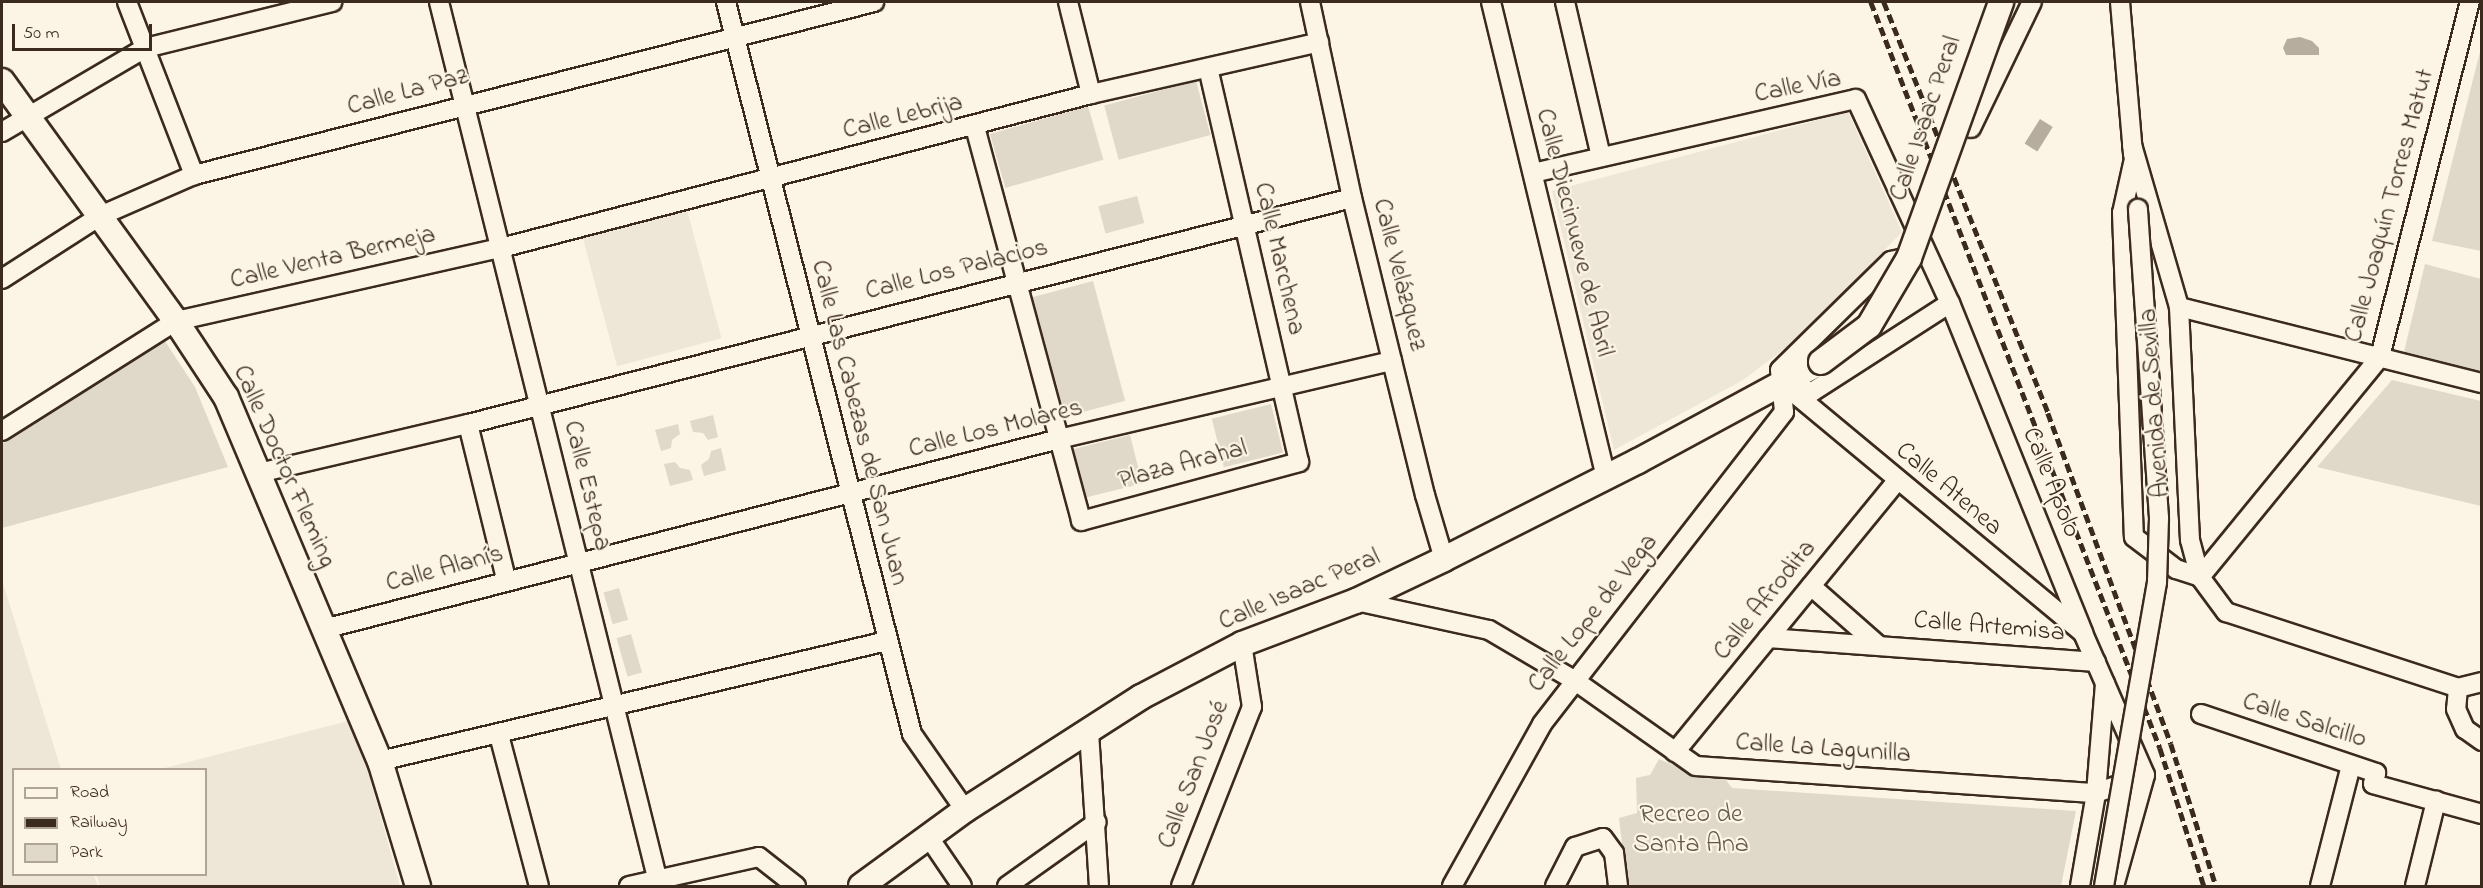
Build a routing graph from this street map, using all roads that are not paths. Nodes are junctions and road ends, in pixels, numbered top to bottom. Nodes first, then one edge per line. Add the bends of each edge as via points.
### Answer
1 (127, 2) edge
2 (332, 2) edge
3 (440, 2) edge
4 (726, 2) edge
5 (874, 2) edge
6 (1068, 2) edge
7 (1310, 2) edge
8 (1491, 2) edge
9 (1565, 2) edge
10 (2001, 2) edge
11 (2032, 2) edge
12 (2120, 2) edge
13 (2470, 2) edge
14 (734, 35) junction
15 (1319, 42) junction
16 (145, 48) junction
17 (1208, 68) junction
18 (2, 81) edge
19 (1090, 94) junction
20 (465, 105) junction
21 (26, 117) junction
22 (975, 127) junction
23 (1971, 128) dead end
24 (2, 132) edge
25 (2133, 152) junction
26 (1601, 157) junction
27 (1533, 173) junction
28 (194, 175) junction
29 (770, 177) junction
30 (1352, 198) junction
31 (100, 216) junction
32 (1245, 225) junction
33 (501, 248) junction
34 (1927, 253) junction
35 (2, 279) edge
36 (1016, 281) junction
37 (1950, 303) junction
38 (2179, 307) junction
39 (176, 321) junction
40 (810, 335) junction
41 (2380, 357) junction
42 (1392, 361) junction
43 (1782, 383) junction
44 (2481, 383) edge
45 (1282, 386) junction
46 (540, 405) junction
47 (468, 424) junction
48 (2, 430) edge
49 (1059, 439) junction
50 (1299, 462) joint
51 (259, 473) junction
52 (1606, 477) junction
53 (1897, 481) junction
54 (850, 494) junction
55 (1444, 559) junction
56 (579, 563) junction
57 (2200, 577) junction
58 (506, 579) junction
59 (1811, 586) junction
60 (2064, 587) junction
61 (2039, 599) junction
62 (1356, 601) junction
63 (324, 629) junction
64 (2083, 633) junction
65 (1768, 638) junction
66 (887, 641) junction
67 (1242, 644) junction
68 (1878, 645) junction
69 (2096, 662) junction
70 (1574, 680) junction
71 (2481, 680) edge
72 (2105, 681) junction
73 (2458, 688) junction
74 (615, 707) junction
75 (2201, 714) dead end
76 (1089, 732) junction
77 (499, 735) junction
78 (2481, 741) edge
79 (1675, 752) junction
80 (380, 761) junction
81 (2351, 765) junction
82 (2145, 775) junction
83 (2096, 793) junction
84 (2436, 801) junction
85 (965, 810) junction
86 (2481, 814) edge
87 (1097, 822) junction
88 (928, 836) junction
89 (659, 883) edge
90 (418, 886) edge
91 (539, 886) edge
92 (630, 886) edge
93 (796, 886) edge
94 (861, 886) edge
95 (962, 886) edge
96 (1007, 886) edge
97 (1099, 886) edge
98 (1181, 886) edge
99 (1452, 886) edge
100 (1555, 886) edge
101 (1618, 886) edge
102 (2080, 886) edge
103 (2104, 886) edge
104 (2114, 886) edge
105 (2320, 886) edge
106 (2415, 886) edge

1 - 16 street
2 - 16 street
3 - 20 street, Calle Estepa
4 - 14 street, Calle Las Cabezas de San Juan
5 - 14 street, Calle La Paz
6 - 19 street
7 - 15 street, Calle Velázquez
8 - 27 street, Calle Diecinueve de Abril
9 - 26 street
10 - 43 main road, Calle Isaac Peral, bridge via 1909,258 1869,326 1821,362
11 - 23 street, Calle Isaac Peral
12 - 25 street, Avenida de Sevilla
13 - 41 street, Calle Joaquín Torres Matut
14 - 20 street, Calle La Paz
14 - 29 street, Calle Las Cabezas de San Juan
15 - 17 street, Calle Lebrija
15 - 30 street, Calle Velázquez
16 - 21 street
16 - 28 street
17 - 19 street, Calle Lebrija
17 - 32 street, Calle Marchena
18 - 21 main road, Calle Doctor Fleming
19 - 22 street, Calle Lebrija
20 - 28 street, Calle La Paz
20 - 33 street, Calle Estepa
21 - 24 street
21 - 31 main road, Calle Doctor Fleming
22 - 29 street, Calle Lebrija
22 - 36 street
25 - 38 street, Avenida de Sevilla
25 - 57 street, Avenida de Sevilla via 2122,213 2134,537 2176,569
25 - 103 street, Avenida de Sevilla, bridge via 2159,518 2157,582
26 - 27 street, Calle Vía
26 - 34 street, Calle Vía via 1856,99
27 - 52 street, Calle Diecinueve de Abril
28 - 31 street, Calle La Paz
29 - 33 street, Calle Lebrija
29 - 40 street, Calle Las Cabezas de San Juan
30 - 32 street, Calle Los Palacios
30 - 42 street, Calle Velázquez
31 - 35 street, Calle La Paz
31 - 39 main road, Calle Doctor Fleming
32 - 36 street, Calle Los Palacios
32 - 45 street, Calle Marchena
33 - 39 street, Calle Venta Bermeja
33 - 46 street, Calle Estepa
34 - 37 street, Calle Vía
34 - 43 street via 1891,261 1780,370
36 - 40 street, Calle Los Palacios
36 - 49 street
37 - 43 street via 1812,392
37 - 60 street, Calle Apolo
38 - 41 street
38 - 57 street, Avenida de Sevilla via 2190,540
39 - 48 street, Calle Venta Bermeja
39 - 51 main road, Calle Doctor Fleming via 226,397
40 - 46 street, Calle Los Palacios
40 - 54 street, Calle Las Cabezas de San Juan
41 - 44 street
41 - 57 street, Calle Joaquín Torres Matut
42 - 45 street, Calle Los Molares
42 - 55 street, Calle Velázquez
43 - 52 main road, Calle Isaac Peral
43 - 53 street, Calle Atenea
43 - 70 street, Calle Lope de Vega via 1784,412
45 - 49 street, Calle Los Molares
45 - 50 street, Calle Marchena
46 - 47 street, Calle Los Palacios
46 - 56 street, Calle Estepa
47 - 51 street, Calle Los Palacios
47 - 58 street
49 - 50 street, Plaza Arahal via 1081,520
49 - 54 street, Calle Los Molares
51 - 63 main road, Calle Doctor Fleming
52 - 55 main road, Calle Isaac Peral
53 - 59 street, Calle Afrodita
53 - 61 street, Calle Atenea
54 - 56 street, Calle Los Molares
54 - 66 street, Calle Las Cabezas de San Juan
55 - 62 main road, Calle Isaac Peral
56 - 58 street, Calle Alanís
56 - 74 street, Calle Estepa
57 - 73 street via 2226,612
58 - 63 street, Calle Alanís
59 - 65 street, Calle Afrodita
59 - 68 street, Calle Artemisa
60 - 61 street
60 - 64 street, Calle Apolo
61 - 64 street, Calle Atenea
62 - 67 main road, Calle Isaac Peral
62 - 70 street, Calle La Lagunilla via 1488,630
63 - 80 main road, Calle Doctor Fleming
64 - 69 street, Calle Apolo
65 - 68 street, Calle Artemisa
65 - 79 street, Calle Afrodita
66 - 74 street
66 - 85 street, Calle Las Cabezas de San Juan via 912,734
67 - 76 main road, Calle Isaac Peral via 1141,697
67 - 98 street, Calle San José via 1252,707
68 - 69 street, Calle Artemisa
69 - 72 street, Calle Apolo
70 - 79 street, Calle La Lagunilla
70 - 99 street, Calle Lope de Vega via 1542,724
71 - 73 street
72 - 82 street, Calle Apolo
72 - 83 street
73 - 78 street via 2456,709 2465,729
74 - 77 street
74 - 89 street, Calle Estepa
75 - 81 street, Calle Salcillo
76 - 85 main road, Calle Isaac Peral
76 - 87 street
77 - 80 street
77 - 91 street
79 - 83 street, Calle La Lagunilla via 1696,766
80 - 90 main road, Calle Doctor Fleming
81 - 84 street, Calle Salcillo via 2376,772 2373,784
81 - 105 street
82 - 83 street
82 - 104 street
83 - 102 street
84 - 86 street, Calle Salcillo
84 - 106 street
85 - 88 main road, Calle Isaac Peral
87 - 96 street
87 - 97 street
88 - 94 main road, Calle Isaac Peral
88 - 95 street
89 - 92 street
89 - 93 street via 759,857
100 - 101 street via 1575,847 1603,838 1614,853

